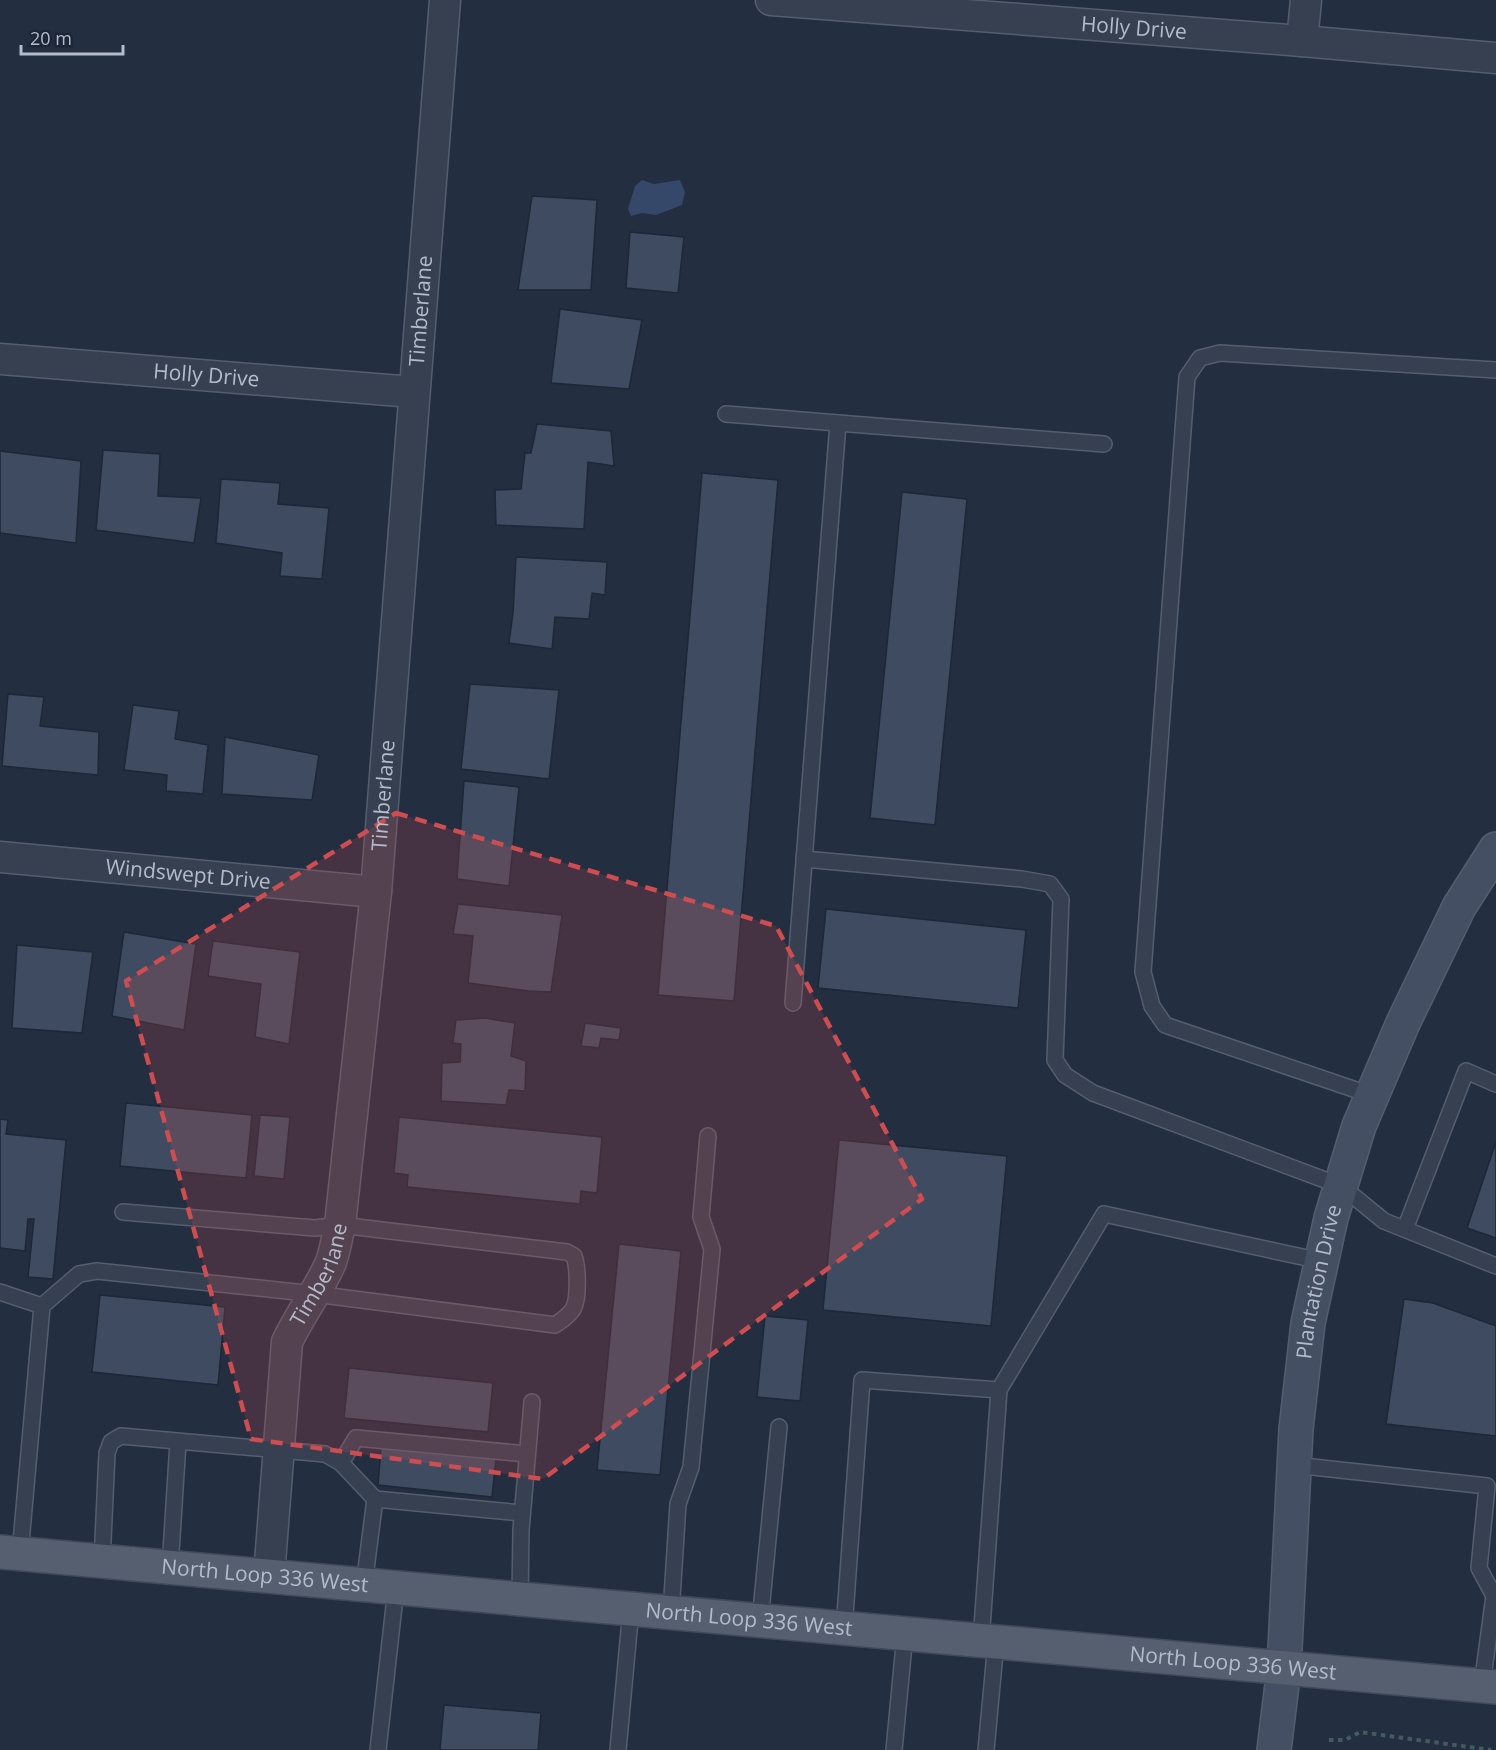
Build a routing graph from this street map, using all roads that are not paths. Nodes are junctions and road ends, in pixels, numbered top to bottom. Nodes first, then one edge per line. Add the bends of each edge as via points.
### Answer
1 (445, 0) edge
2 (771, 0) edge
3 (1306, 0) edge
4 (1302, 40) junction
5 (1496, 58) edge
6 (0, 359) edge
7 (1496, 370) edge
8 (413, 392) junction
9 (726, 414) dead end
10 (838, 423) junction
11 (1104, 444) dead end
12 (1496, 849) edge
13 (0, 857) edge
14 (804, 859) junction
15 (376, 892) junction
16 (793, 1003) dead end
17 (1496, 1084) edge
18 (1371, 1095) junction
19 (708, 1136) dead end
20 (1341, 1186) junction
21 (123, 1212) dead end
22 (340, 1225) junction
23 (1405, 1229) junction
24 (1321, 1261) junction
25 (1496, 1266) edge
26 (0, 1292) edge
27 (315, 1294) junction
28 (42, 1306) junction
29 (999, 1390) junction
30 (532, 1402) dead end
31 (779, 1427) dead end
32 (178, 1442) junction
33 (279, 1451) junction
34 (528, 1454) junction
35 (341, 1463) junction
36 (1294, 1465) junction
37 (375, 1499) junction
38 (522, 1513) junction
39 (10, 1553) edge
40 (102, 1562) junction
41 (170, 1568) junction
42 (269, 1576) junction
43 (380, 1587) junction
44 (520, 1599) junction
45 (631, 1609) junction
46 (671, 1613) junction
47 (760, 1621) junction
48 (844, 1629) junction
49 (905, 1634) junction
50 (989, 1641) junction
51 (1284, 1668) junction
52 (1489, 1686) edge
53 (378, 1750) edge
54 (618, 1750) edge
55 (894, 1750) edge
56 (986, 1750) edge
57 (1274, 1750) edge

1 - 8 street, Timberlane
2 - 4 street, Holly Drive
3 - 4 street
4 - 5 street, Holly Drive
6 - 8 street, Holly Drive
7 - 18 lane via 1220,353 1200,358 1187,377 1143,972 1152,1006 1165,1025
8 - 15 street, Timberlane
9 - 10 lane
10 - 11 lane
10 - 14 lane
12 - 18 street, Plantation Drive via 1460,907
13 - 15 street, Windswept Drive
14 - 16 lane
14 - 20 lane via 1050,884 1061,899 1055,1060 1065,1075 1094,1093
15 - 22 street, Timberlane
17 - 23 lane via 1466,1071
18 - 20 street, Plantation Drive
19 - 46 lane via 701,1217 712,1249 691,1467 678,1504
20 - 23 lane via 1384,1221
20 - 24 street, Plantation Drive
21 - 22 lane via 315,1228
22 - 27 street, Timberlane via 332,1260
22 - 27 lane via 567,1252 574,1256 578,1266 575,1307 555,1325
23 - 25 lane
24 - 29 lane via 1104,1214
24 - 36 street, Plantation Drive via 1308,1323
26 - 28 lane
27 - 28 lane via 97,1271 79,1274
27 - 33 street, Timberlane via 287,1342
28 - 39 lane
29 - 48 lane via 862,1380
29 - 50 lane
30 - 34 lane
31 - 47 lane
32 - 33 lane
32 - 40 lane via 121,1436 111,1442 107,1453
32 - 41 lane
33 - 35 lane via 325,1454
33 - 42 street, Timberlane
34 - 35 lane via 356,1438
34 - 38 lane
35 - 37 lane
36 - 51 street, Plantation Drive
36 - 52 lane via 1487,1486 1479,1568 1494,1596
37 - 38 lane
37 - 43 lane
38 - 44 lane
39 - 40 main road, North Loop 336 West
40 - 41 main road, North Loop 336 West
41 - 42 main road, North Loop 336 West
42 - 43 main road, North Loop 336 West
43 - 44 main road, North Loop 336 West
43 - 53 lane
44 - 45 main road, North Loop 336 West
45 - 46 main road, North Loop 336 West
45 - 54 lane
46 - 47 main road, North Loop 336 West
47 - 48 main road, North Loop 336 West
48 - 49 main road, North Loop 336 West
49 - 50 main road, North Loop 336 West
49 - 55 lane
50 - 51 main road, North Loop 336 West
50 - 56 lane
51 - 52 main road, North Loop 336 West
51 - 57 street, Plantation Drive

